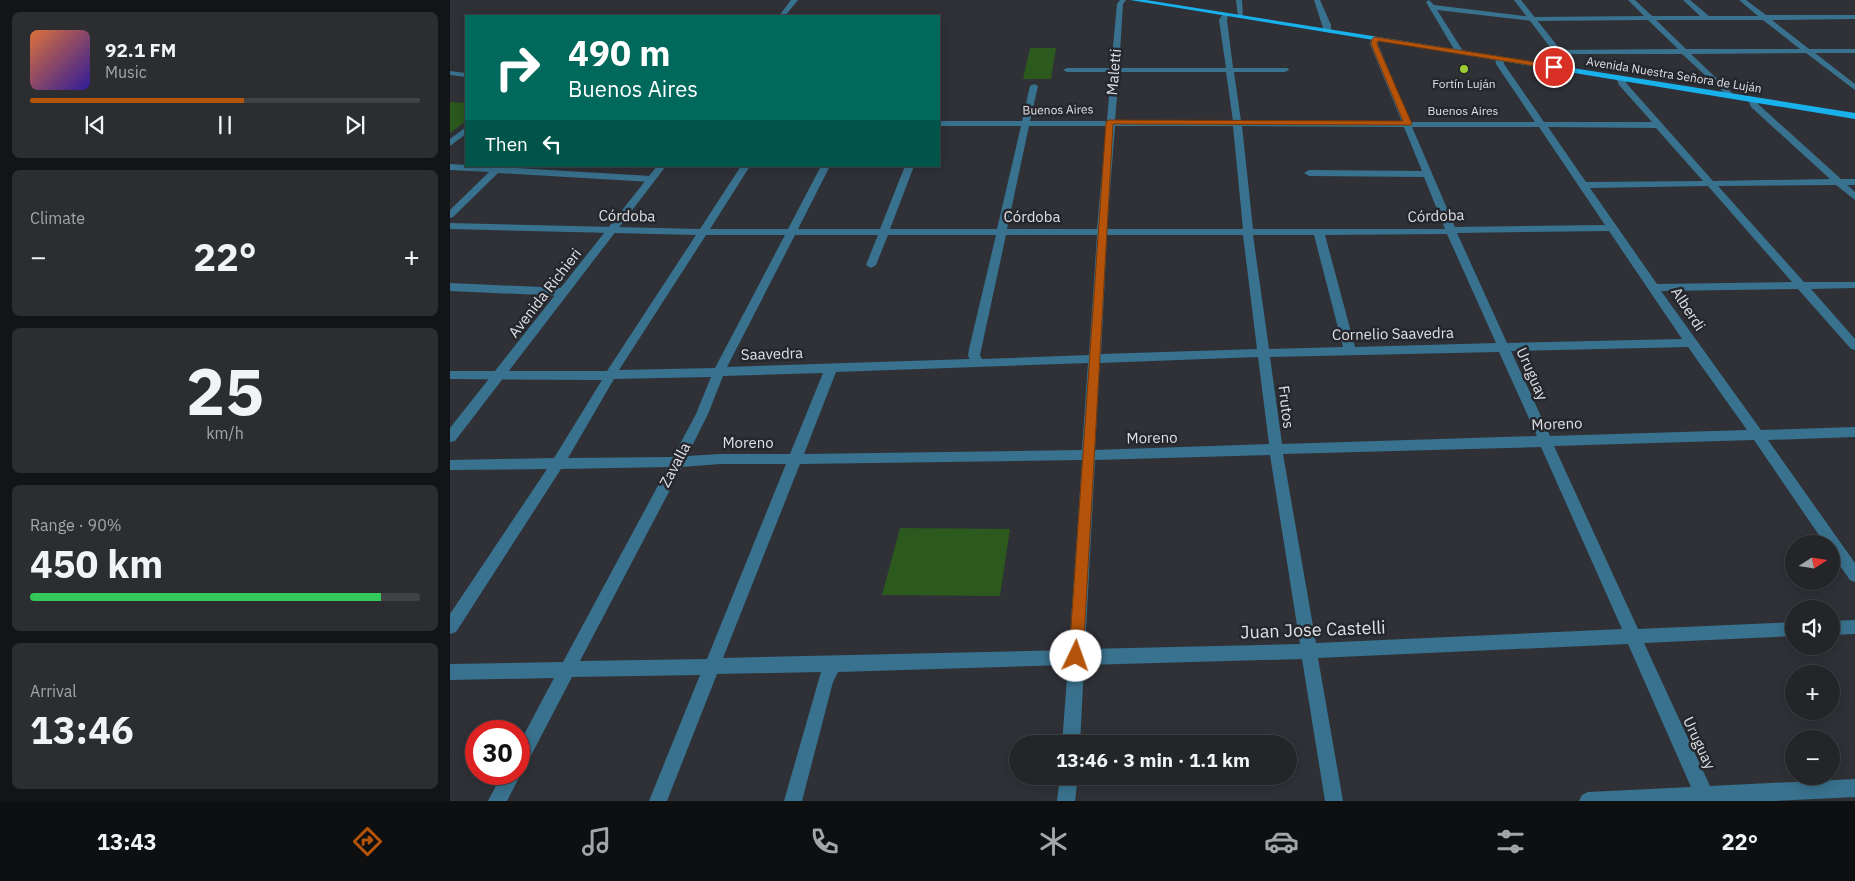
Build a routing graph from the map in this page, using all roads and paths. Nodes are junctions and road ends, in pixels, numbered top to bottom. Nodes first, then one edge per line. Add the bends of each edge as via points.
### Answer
1 (794, 0) edge
2 (1123, 0) edge
3 (1133, 0) edge
4 (1239, 0) edge
5 (1316, 0) edge
6 (1517, 0) edge
7 (1631, 0) edge
8 (1686, 0) edge
9 (1742, 0) edge
10 (1161, 2) edge
11 (1430, 3) edge
12 (783, 15) edge
13 (1225, 15) junction
14 (1241, 17) junction
15 (1855, 17) edge
16 (1650, 18) junction
17 (1707, 18) junction
18 (1765, 18) junction
19 (1533, 19) junction
20 (1328, 31) junction
21 (1375, 39) junction
22 (1459, 51) junction
23 (1807, 51) junction
24 (1855, 51) edge
25 (1560, 52) junction
26 (1685, 52) junction
27 (1499, 58) junction
28 (1067, 70) dead end
29 (1115, 70) junction
30 (1229, 70) junction
31 (1285, 70) dead end
32 (1572, 70) junction
33 (450, 74) edge
34 (464, 75) edge
35 (1620, 78) junction
36 (450, 83) edge
37 (1034, 86) dead end
38 (1855, 88) edge
39 (1729, 95) junction
40 (1752, 99) junction
41 (1855, 116) edge
42 (1109, 122) junction
43 (1237, 122) junction
44 (940, 123) edge
45 (1026, 123) junction
46 (1408, 124) junction
47 (1541, 124) junction
48 (1658, 125) junction
49 (465, 131) edge
50 (450, 143) edge
51 (450, 167) edge
52 (583, 167) edge
53 (661, 167) edge
54 (745, 167) edge
55 (825, 167) edge
56 (910, 167) edge
57 (498, 168) edge
58 (1309, 173) dead end
59 (1428, 174) junction
60 (576, 175) junction
61 (651, 180) junction
62 (1839, 182) junction
63 (1855, 182) edge
64 (1584, 185) junction
65 (1712, 185) junction
66 (1855, 197) edge
67 (450, 215) edge
68 (450, 226) edge
69 (1613, 228) junction
70 (612, 231) junction
71 (1451, 231) junction
72 (704, 232) junction
73 (792, 232) junction
74 (883, 232) junction
75 (1002, 232) junction
76 (1248, 232) junction
77 (1102, 233) junction
78 (1319, 233) junction
79 (871, 265) dead end
80 (1855, 285) edge
81 (1802, 286) junction
82 (450, 287) edge
83 (1655, 288) junction
84 (564, 292) junction
85 (1692, 343) junction
86 (1855, 346) edge
87 (1503, 348) junction
88 (1350, 351) junction
89 (1263, 353) junction
90 (1095, 358) junction
91 (980, 364) junction
92 (831, 369) junction
93 (720, 372) junction
94 (612, 374) junction
95 (450, 375) edge
96 (498, 376) junction
97 (1855, 432) edge
98 (1758, 435) junction
99 (450, 437) edge
100 (1545, 440) junction
101 (1276, 451) junction
102 (1088, 455) junction
103 (796, 459) junction
104 (677, 462) junction
105 (557, 463) junction
106 (450, 465) edge
107 (1855, 575) edge
108 (450, 627) edge
109 (1855, 627) edge
110 (1840, 628) edge
111 (1785, 629) edge
112 (1632, 635) junction
113 (1310, 651) junction
114 (1076, 656) junction
115 (834, 664) junction
116 (711, 666) junction
117 (569, 668) junction
118 (450, 672) edge
119 (1072, 735) edge
120 (530, 741) edge
121 (506, 785) edge
122 (1068, 785) edge
123 (1855, 788) edge
124 (1816, 796) edge
125 (1706, 799) edge
126 (497, 801) edge
127 (658, 801) edge
128 (793, 801) edge
129 (1066, 801) edge
130 (1334, 801) edge
131 (1588, 801) edge

1 - 12 street
2 - 29 street, Maletti via 1120,4
3 - 10 main road, Avenida Nuestra Señora de Luján
4 - 14 street
5 - 20 street
6 - 19 street
7 - 16 street
8 - 17 street
9 - 18 street
10 - 13 main road, Avenida Nuestra Señora de Luján
11 - 19 street
11 - 22 street
13 - 14 main road, Avenida Nuestra Señora de Luján
13 - 30 street, Frutos
14 - 20 main road, Avenida Nuestra Señora de Luján
15 - 18 street
16 - 17 street
16 - 19 street
16 - 26 street
17 - 18 street
18 - 23 street
19 - 25 street
20 - 21 main road, Avenida Nuestra Señora de Luján
21 - 22 main road, Avenida Nuestra Señora de Luján
21 - 46 street, Uruguay via 1374,44
22 - 27 main road, Avenida Nuestra Señora de Luján
23 - 24 street
23 - 26 street
23 - 38 street
25 - 26 street
25 - 32 street
26 - 39 street
27 - 32 main road, Avenida Nuestra Señora de Luján
27 - 47 street, Alberdi
28 - 29 street
29 - 30 street
29 - 42 street, Maletti
30 - 31 street
30 - 43 street, Frutos
32 - 35 main road, Avenida Nuestra Señora de Luján
33 - 34 street
34 - 36 street
35 - 39 main road, Avenida Nuestra Señora de Luján
35 - 48 street
37 - 45 street
39 - 40 main road, Avenida Nuestra Señora de Luján
40 - 41 main road, Avenida Nuestra Señora de Luján
40 - 62 street via 1754,105
42 - 43 street, Buenos Aires
42 - 45 street, Buenos Aires
42 - 77 street, Maletti
43 - 46 street, Buenos Aires
43 - 76 street, Frutos
44 - 45 street, Buenos Aires
45 - 75 street
46 - 47 street, Buenos Aires
46 - 59 street, Uruguay
47 - 48 street, Buenos Aires
47 - 64 street, Alberdi
48 - 65 street
49 - 50 street
51 - 57 street
52 - 60 street
53 - 61 street, Avenida Richieri
54 - 72 street
55 - 73 street, Zavalla
56 - 74 street
57 - 60 street
57 - 67 street
58 - 59 street
59 - 71 street, Uruguay
60 - 61 street
61 - 70 street, Avenida Richieri
62 - 63 street
62 - 65 street
62 - 66 street
64 - 65 street
64 - 69 street, Alberdi
65 - 81 street
68 - 70 street, Córdoba
69 - 71 street, Córdoba
69 - 83 street, Alberdi
70 - 72 street, Córdoba
70 - 84 street, Avenida Richieri
71 - 78 street, Córdoba
71 - 87 street, Uruguay
72 - 73 street, Córdoba
72 - 94 street
73 - 74 street, Córdoba
73 - 93 street, Zavalla
74 - 75 street, Córdoba
74 - 79 street
75 - 77 street, Córdoba
75 - 91 street via 974,349 974,356
76 - 77 street, Córdoba
76 - 78 street, Córdoba
76 - 89 street, Frutos
77 - 90 street, Maletti
78 - 88 street
80 - 81 street
81 - 83 street
81 - 86 street
82 - 84 street
83 - 85 street, Alberdi
84 - 96 street, Avenida Richieri
85 - 87 street, Cornelio Saavedra
85 - 98 street, Alberdi
87 - 88 street, Cornelio Saavedra
87 - 100 street, Uruguay
88 - 89 street, Cornelio Saavedra
89 - 90 street, Cornelio Saavedra
89 - 101 street, Frutos
90 - 91 street, Saavedra
90 - 102 street, Maletti
91 - 92 street, Saavedra
92 - 93 street, Saavedra
92 - 103 street
93 - 94 street, Saavedra
93 - 104 street, Zavalla
94 - 96 street, Saavedra
94 - 105 street
95 - 96 street, Saavedra
96 - 99 street, Avenida Richieri
97 - 98 street, Moreno
98 - 100 street, Moreno
98 - 107 street, Alberdi
100 - 101 street, Moreno
100 - 112 street, Uruguay
101 - 102 street, Moreno
101 - 113 street, Frutos
102 - 103 street, Moreno
102 - 114 street, Maletti
103 - 104 street, Moreno
103 - 116 street
104 - 105 street, Moreno
104 - 117 street, Zavalla
105 - 106 street, Moreno
105 - 108 street
109 - 110 street
111 - 112 street, Juan Jose Castelli
112 - 113 street, Juan Jose Castelli
112 - 125 street, Uruguay
113 - 114 street, Juan Jose Castelli
113 - 130 street, Frutos
114 - 115 street, Juan Jose Castelli
114 - 119 street, Maletti
115 - 116 street, Juan Jose Castelli
115 - 128 street via 825,682
116 - 117 street, Juan Jose Castelli
116 - 127 street
117 - 118 street, Juan Jose Castelli
117 - 120 street, Zavalla
121 - 126 street
122 - 129 street
123 - 124 street
124 - 125 street
125 - 131 street

